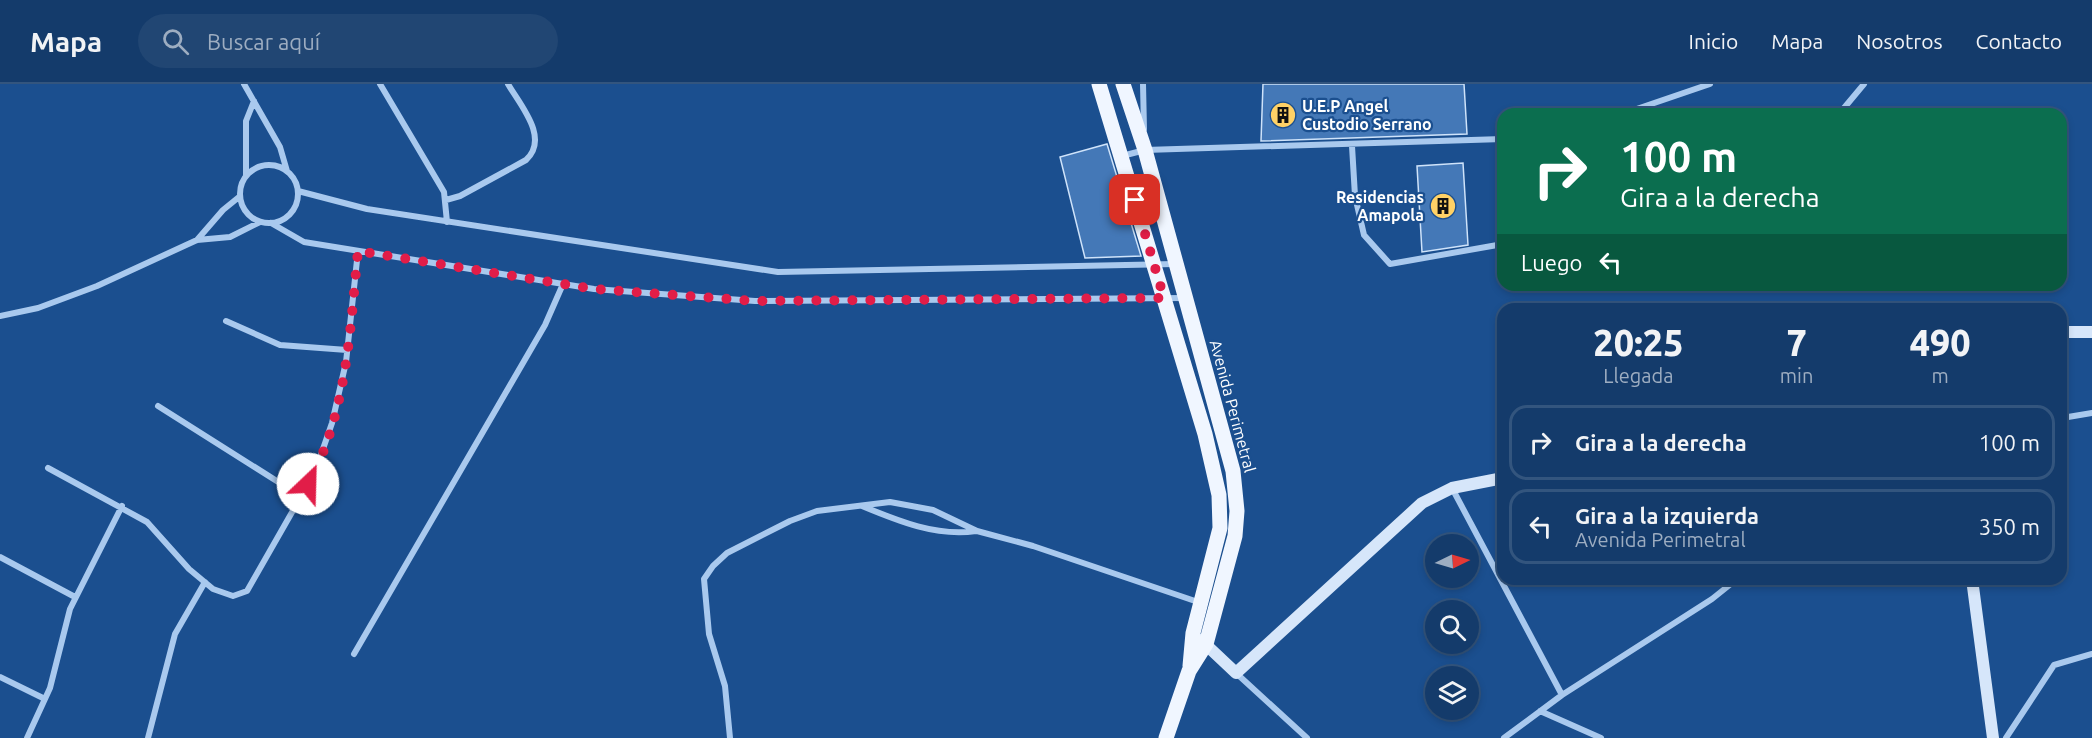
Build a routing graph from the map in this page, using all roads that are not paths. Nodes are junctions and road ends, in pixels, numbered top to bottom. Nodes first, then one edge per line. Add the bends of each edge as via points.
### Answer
1 (244, 84) edge
2 (381, 84) edge
3 (508, 84) edge
4 (1099, 84) edge
5 (1123, 84) edge
6 (1143, 84) edge
7 (1710, 84) edge
8 (1864, 84) edge
9 (254, 102) junction
10 (1640, 108) edge
11 (1844, 108) edge
12 (1497, 139) edge
13 (1352, 146) junction
14 (1145, 150) junction
15 (1122, 156) junction
16 (287, 171) junction
17 (246, 175) junction
18 (298, 191) junction
19 (239, 197) junction
20 (446, 200) junction
21 (260, 222) junction
22 (447, 222) junction
23 (272, 223) junction
24 (197, 240) junction
25 (1497, 245) edge
26 (358, 251) junction
27 (1153, 264) junction
28 (1176, 264) junction
29 (562, 284) junction
30 (1164, 298) junction
31 (1185, 298) junction
32 (0, 316) edge
33 (226, 321) dead end
34 (2067, 332) edge
35 (2092, 332) edge
36 (347, 350) junction
37 (158, 406) dead end
38 (2092, 413) edge
39 (2068, 417) dead end
40 (48, 468) dead end
41 (1497, 479) edge
42 (1452, 488) junction
43 (302, 497) junction
44 (122, 506) junction
45 (861, 506) junction
46 (977, 531) junction
47 (0, 557) edge
48 (1497, 573) edge
49 (205, 582) junction
50 (1504, 585) edge
51 (1730, 585) edge
52 (1973, 585) edge
53 (75, 597) junction
54 (1201, 603) junction
55 (1193, 633) junction
56 (1206, 644) junction
57 (354, 654) dead end
58 (2092, 654) edge
59 (1189, 671) junction
60 (1236, 673) junction
61 (0, 677) edge
62 (1562, 695) junction
63 (45, 699) junction
64 (1540, 711) junction
65 (27, 738) edge
66 (148, 738) edge
67 (730, 738) edge
68 (1166, 738) edge
69 (1307, 738) edge
70 (1504, 738) edge
71 (1600, 738) edge
72 (1993, 738) edge
73 (2006, 738) edge

1 - 9 street
2 - 20 street
3 - 20 street via 534,129 533,152 526,160
4 - 15 main road, Avenida Perimetral
5 - 14 main road, Avenida Perimetral
6 - 14 street
7 - 10 street
8 - 11 street
9 - 16 street via 280,147
9 - 17 street via 246,121
12 - 13 street
13 - 14 street
13 - 25 street via 1355,196 1364,235 1390,264
14 - 15 street
14 - 28 main road, Avenida Perimetral
15 - 27 main road, Avenida Perimetral
16 - 17 street via 266,165
16 - 18 street
17 - 19 street
18 - 22 street via 367,209
18 - 23 street via 291,213
19 - 21 street via 243,208
19 - 24 street
20 - 22 street
21 - 23 street
21 - 24 street via 230,237
22 - 27 street via 778,272
23 - 26 street via 304,242
24 - 32 street via 97,286 38,308
26 - 29 street
26 - 36 street
27 - 28 street
27 - 30 main road, Avenida Perimetral
28 - 31 main road, Avenida Perimetral
29 - 30 street via 755,301
29 - 57 street via 545,326
30 - 31 street
30 - 54 main road, Avenida Perimetral via 1219,495 1220,528
31 - 56 main road, Avenida Perimetral via 1236,492 1235,536
33 - 36 street via 280,345
34 - 35 street
36 - 43 street via 332,423
37 - 43 street
38 - 39 street
40 - 44 street
41 - 42 street
42 - 48 street
42 - 60 street via 1422,503
43 - 49 street via 247,591 228,595
44 - 49 street via 147,522
44 - 53 street
45 - 46 street via 932,529 957,534
45 - 46 street via 890,502 933,510
45 - 67 street via 824,509 790,521 727,553 704,579 706,620 725,686
46 - 54 street
47 - 53 street
49 - 66 street via 175,634
50 - 62 street
51 - 62 street
52 - 72 street
53 - 63 street
54 - 55 main road, Avenida Perimetral
55 - 56 street
55 - 59 main road, Avenida Perimetral
56 - 59 main road, Avenida Perimetral
56 - 60 street
58 - 73 street via 2054,665
59 - 68 main road
60 - 69 street
61 - 63 street
62 - 64 street
63 - 65 street
64 - 70 street
64 - 71 street

